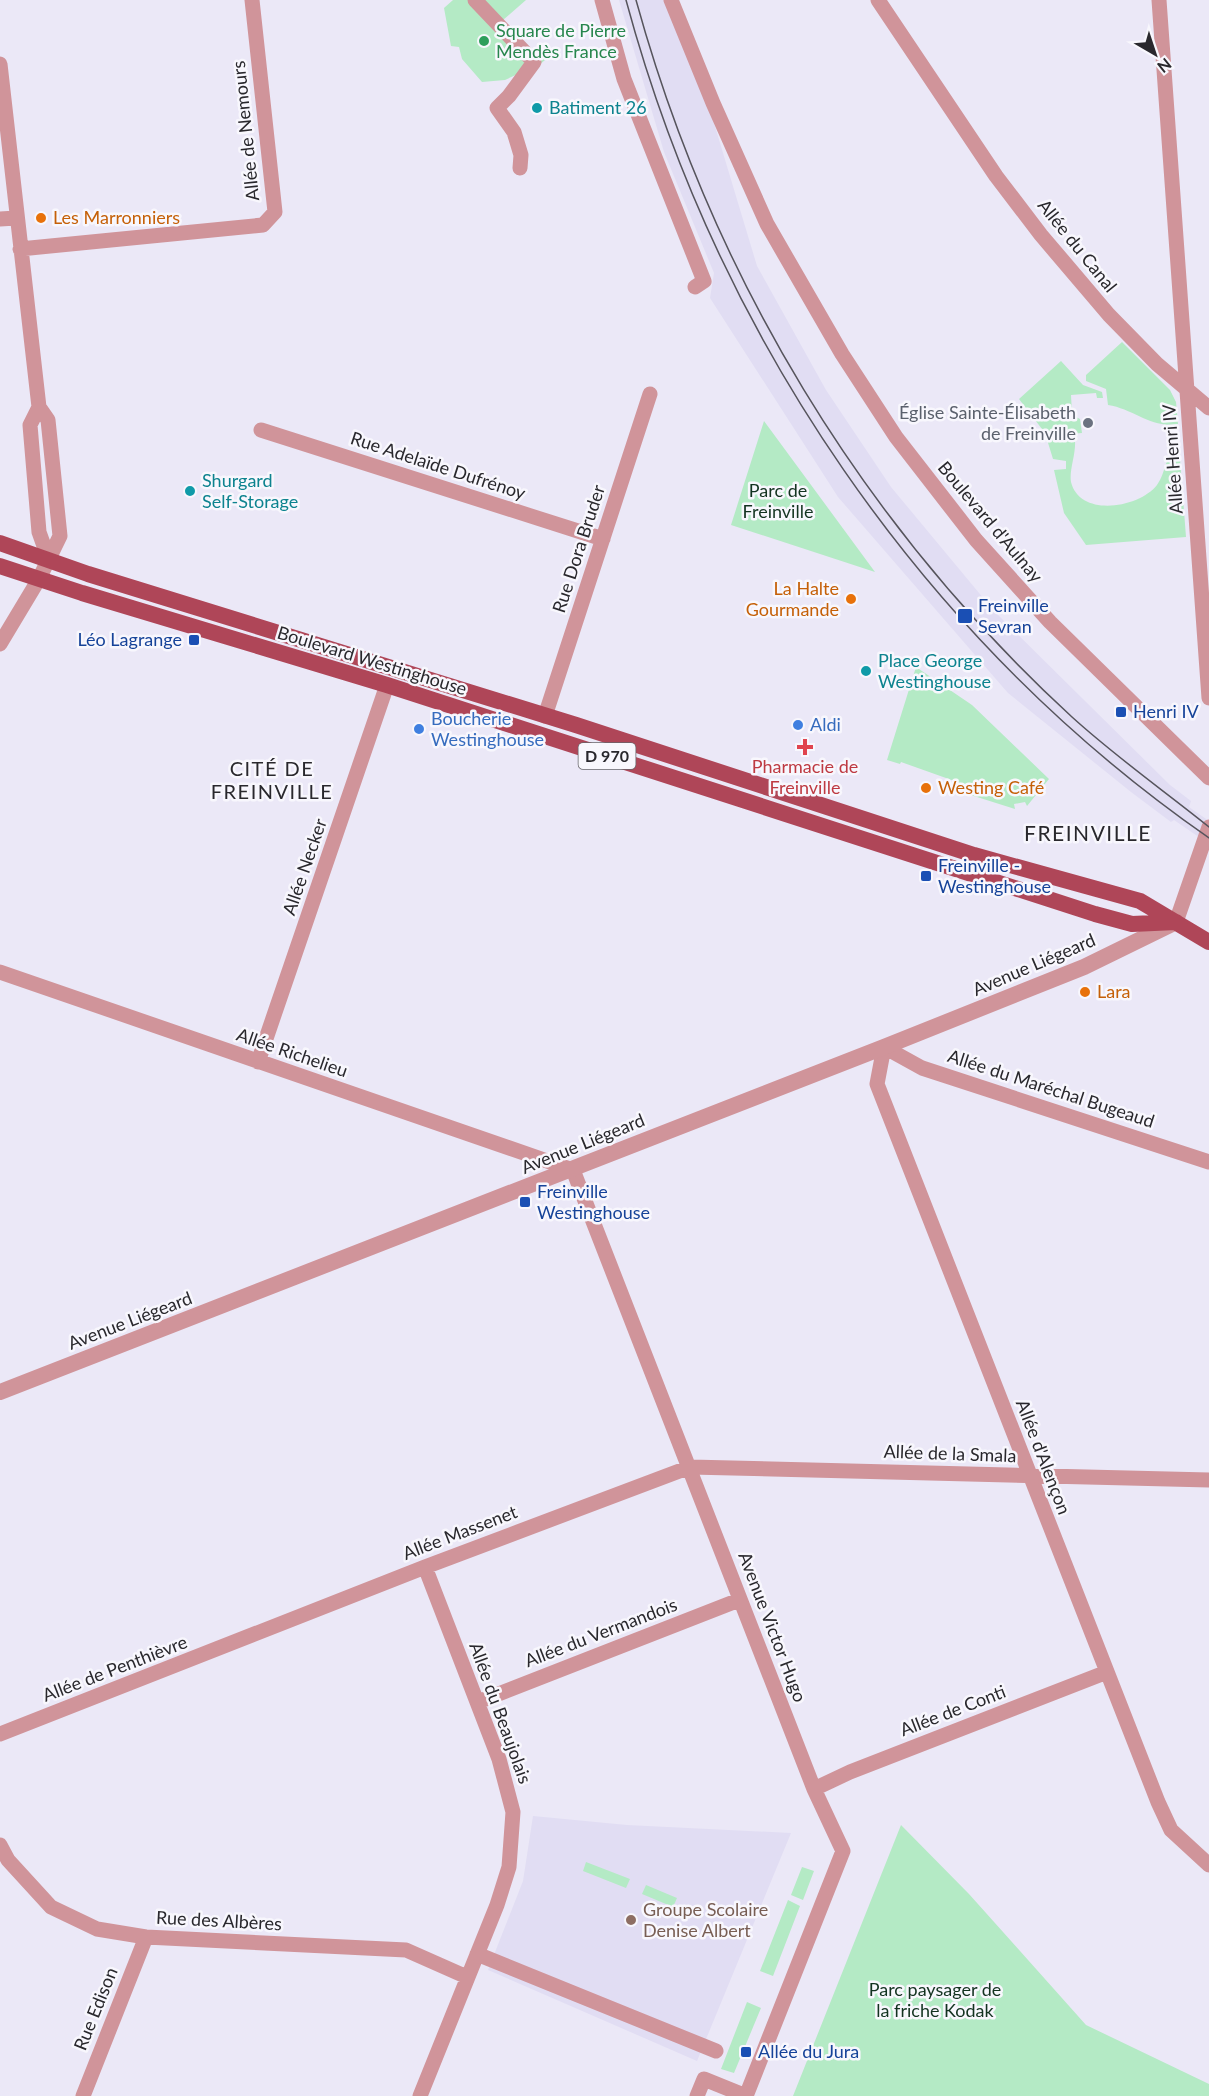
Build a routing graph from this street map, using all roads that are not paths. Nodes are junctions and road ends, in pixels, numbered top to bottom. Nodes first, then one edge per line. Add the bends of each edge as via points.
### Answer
1 (252, 0) edge
2 (474, 0) edge
3 (602, 0) edge
4 (671, 0) edge
5 (878, 0) edge
6 (1159, 0) edge
7 (0, 64) edge
8 (520, 168) dead end
9 (16, 218) junction
10 (0, 219) edge
11 (20, 249) junction
12 (695, 287) dead end
13 (1188, 388) junction
14 (650, 394) dead end
15 (1209, 408) edge
16 (261, 430) dead end
17 (603, 539) junction
18 (0, 543) edge
19 (48, 560) junction
20 (0, 566) edge
21 (39, 579) junction
22 (0, 644) edge
23 (387, 685) junction
24 (1209, 698) edge
25 (545, 716) junction
26 (1209, 778) edge
27 (1209, 827) edge
28 (1176, 922) junction
29 (1209, 930) edge
30 (1209, 942) edge
31 (0, 972) edge
32 (884, 1047) junction
33 (258, 1062) junction
34 (1209, 1162) edge
35 (573, 1170) junction
36 (0, 1392) edge
37 (690, 1467) junction
38 (1029, 1476) junction
39 (1209, 1480) edge
40 (425, 1567) junction
41 (739, 1600) junction
42 (244, 1638) joint
43 (1107, 1672) junction
44 (477, 1702) junction
45 (0, 1734) edge
46 (814, 1789) junction
47 (0, 1845) edge
48 (1209, 1865) edge
49 (146, 1937) junction
50 (477, 1954) junction
51 (467, 1977) junction
52 (716, 2051) dead end
53 (82, 2096) edge
54 (420, 2096) edge
55 (697, 2096) edge
56 (746, 2096) edge

1 - 11 street, Allée de Nemours via 275,212 263,225
2 - 8 street via 534,62 497,108 514,132 521,155
3 - 12 street via 624,79 704,280
4 - 26 street, Boulevard d'Aulnay via 767,224 896,437 976,540 1050,622
5 - 13 street, Allée du Canal via 996,176 1049,244 1109,315 1157,364
6 - 13 street, Allée Henri IV
7 - 9 street
9 - 10 street
9 - 11 street
11 - 19 street via 39,407 48,420 60,536
13 - 15 street, Allée du Canal
13 - 24 street, Allée Henri IV
14 - 17 street, Rue Dora Bruder
16 - 17 street, Rue Adelaïde Dufrénoy
17 - 25 street, Rue Dora Bruder
18 - 19 main road, D 970
19 - 21 street
19 - 25 main road, Boulevard Westinghouse / D 970
20 - 21 main road, D 970
21 - 22 street
21 - 23 main road, Boulevard Westinghouse / D 970
23 - 28 main road, Boulevard Westinghouse / D 970 via 1095,914 1132,924
23 - 33 street, Allée Necker
25 - 28 main road, Boulevard Westinghouse / D 970 via 974,855 1140,901
27 - 28 street
28 - 29 main road, Boulevard Westinghouse / D 970
28 - 30 main road, Boulevard Westinghouse / D 970
28 - 32 street, Avenue Liégeard via 1084,967
31 - 33 street, Allée Richelieu
32 - 34 street, Allée du Maréchal Bugeaud via 922,1068
32 - 35 street, Avenue Liégeard
32 - 38 street, Allée d'Alençon via 877,1084
33 - 35 street, Allée Richelieu
35 - 36 street, Avenue Liégeard
35 - 37 street, Avenue Victor Hugo
37 - 38 street, Allée de la Smala
37 - 40 street, Allée Massenet
37 - 41 street, Avenue Victor Hugo
38 - 39 street, Allée de la Smala
38 - 43 street, Allée d'Alençon
40 - 42 street, Allée Massenet
40 - 44 street, Allée du Beaujolais
41 - 44 street, Allée du Vermandois
41 - 46 street, Avenue Victor Hugo
42 - 45 street, Allée de Penthièvre
43 - 46 street, Allée de Conti
43 - 48 street, Allée d'Alençon via 1171,1830
44 - 50 street, Allée du Beaujolais via 499,1759 513,1812 509,1867
46 - 56 street, Avenue Victor Hugo via 843,1851
47 - 49 street, Rue des Albères via 8,1860 51,1907 97,1929
49 - 51 street, Rue des Albères via 406,1950
49 - 53 street, Rue Edison
50 - 51 street, Allée du Beaujolais
50 - 52 street
51 - 54 street, Allée du Beaujolais
55 - 56 street via 704,2079

